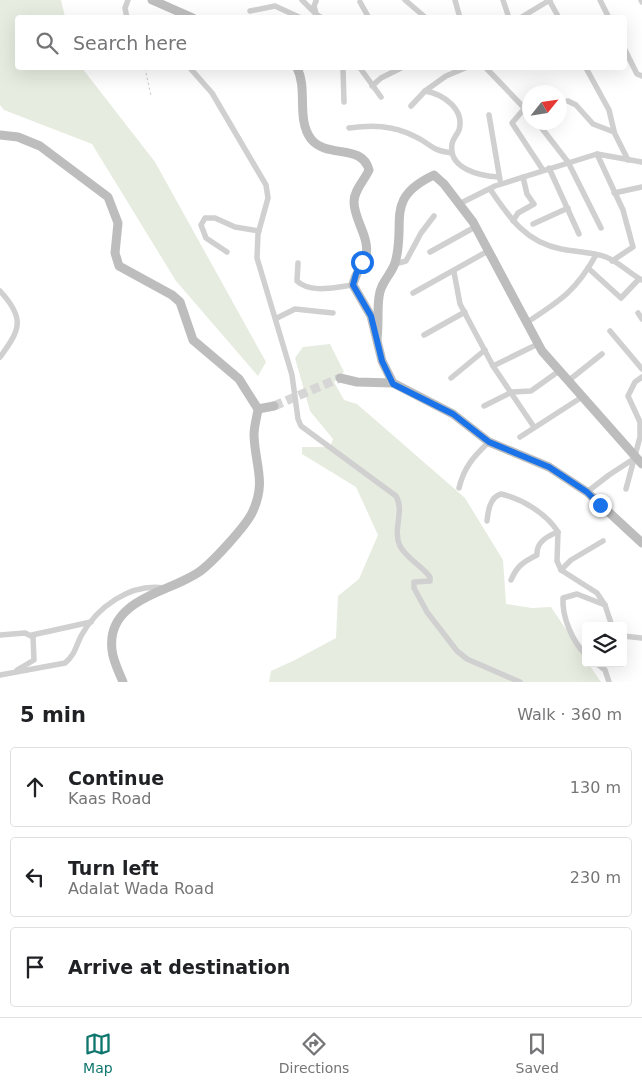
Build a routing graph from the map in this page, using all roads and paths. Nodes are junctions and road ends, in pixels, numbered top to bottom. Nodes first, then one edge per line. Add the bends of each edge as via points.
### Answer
1 (128, 0) edge
2 (152, 0) edge
3 (302, 0) edge
4 (316, 0) edge
5 (405, 0) edge
6 (455, 0) edge
7 (503, 0) edge
8 (550, 0) edge
9 (600, 0) edge
10 (360, 2) dead end
11 (250, 11) dead end
12 (316, 14) joint
13 (126, 15) edge
14 (186, 15) edge
15 (294, 15) edge
16 (367, 15) edge
17 (422, 15) edge
18 (459, 15) edge
19 (508, 15) edge
20 (525, 15) edge
21 (558, 15) edge
22 (608, 15) edge
23 (627, 54) edge
24 (145, 70) edge
25 (192, 70) edge
26 (298, 70) edge
27 (343, 70) edge
28 (361, 70) edge
29 (396, 70) edge
30 (460, 70) edge
31 (488, 70) edge
32 (587, 70) edge
33 (642, 76) edge
34 (372, 86) junction
35 (426, 91) junction
36 (151, 96) dead end
37 (381, 97) dead end
38 (567, 101) edge
39 (344, 102) dead end
40 (411, 106) dead end
41 (522, 107) edge
42 (522, 112) edge
43 (489, 115) dead end
44 (349, 128) dead end
45 (543, 130) edge
46 (614, 132) junction
47 (0, 135) edge
48 (452, 153) junction
49 (597, 154) junction
50 (628, 160) junction
51 (568, 162) junction
52 (642, 162) edge
53 (546, 169) junction
54 (499, 177) junction
55 (523, 177) junction
56 (501, 184) junction
57 (642, 187) edge
58 (490, 189) junction
59 (614, 193) junction
60 (459, 204) junction
61 (568, 208) junction
62 (434, 216) dead end
63 (513, 221) junction
64 (534, 224) dead end
65 (475, 227) junction
66 (601, 228) dead end
67 (259, 231) junction
68 (579, 234) dead end
69 (488, 251) junction
70 (227, 252) dead end
71 (430, 252) dead end
72 (596, 255) junction
73 (612, 261) junction
74 (298, 263) dead end
75 (395, 264) junction
76 (588, 268) junction
77 (454, 272) junction
78 (640, 279) edge
79 (353, 285) junction
80 (0, 292) edge
81 (413, 293) dead end
82 (333, 312) dead end
83 (465, 312) junction
84 (277, 318) junction
85 (526, 323) junction
86 (610, 331) dead end
87 (424, 335) dead end
88 (377, 339) junction
89 (538, 344) junction
90 (485, 350) junction
91 (602, 354) dead end
92 (0, 357) edge
93 (493, 366) junction
94 (642, 369) edge
95 (559, 371) junction
96 (642, 377) edge
97 (340, 378) tunnel mouth
98 (451, 378) dead end
99 (568, 381) junction
100 (393, 384) junction
101 (512, 392) junction
102 (582, 397) junction
103 (274, 406) tunnel mouth
104 (484, 406) dead end
105 (258, 409) junction
106 (534, 428) junction
107 (641, 428) edge
108 (520, 437) dead end
109 (489, 442) junction
110 (639, 461) edge
111 (459, 488) dead end
112 (626, 489) dead end
113 (587, 492) junction
114 (487, 521) dead end
115 (558, 532) junction
116 (602, 541) dead end
117 (642, 542) edge
118 (561, 570) junction
119 (511, 580) dead end
120 (166, 588) junction
121 (606, 605) junction
122 (91, 622) junction
123 (611, 622) edge
124 (0, 635) edge
125 (32, 635) junction
126 (627, 636) edge
127 (642, 638) edge
128 (582, 651) edge
129 (601, 667) edge
130 (15, 672) junction
131 (0, 675) edge
132 (123, 682) edge
133 (520, 682) edge
134 (609, 682) edge

1 - 13 street
2 - 14 main road
3 - 12 street
4 - 12 street
5 - 17 street
6 - 18 street
7 - 19 street
8 - 20 street
8 - 21 street
9 - 22 street
10 - 16 street
11 - 15 street via 275,6
23 - 33 street via 637,74
24 - 36 path
25 - 67 street via 212,93 266,184 268,198
26 - 79 main road via 305,123 311,139 327,149 356,154 363,158 369,170 354,202 366,256
27 - 39 street
28 - 34 street
29 - 34 street
30 - 35 street
31 - 41 street
32 - 46 street via 609,110
34 - 37 street
35 - 40 street
35 - 48 street via 448,100 458,113 459,129 452,142
38 - 46 street via 576,105 593,124
42 - 53 street via 512,124
43 - 54 street
44 - 48 street via 372,125 391,128 415,136 435,151
45 - 51 street
46 - 50 street
47 - 105 main road via 18,137 40,146 108,197 118,223 115,253 119,266 172,294 180,302 193,340 239,379
48 - 54 street via 461,166 479,176
49 - 50 street
49 - 51 street
49 - 59 street
50 - 52 street
51 - 53 street
51 - 66 street
53 - 55 street
53 - 61 street
54 - 56 street
55 - 56 street
55 - 63 street via 527,194 534,204 518,213
56 - 58 street
57 - 59 street
58 - 60 street
58 - 63 street
59 - 73 street via 623,210 632,248
60 - 65 main road
60 - 75 main road via 434,175 408,193 399,210
61 - 64 street
61 - 68 street
62 - 75 street via 420,233 406,261
63 - 72 street via 535,241
65 - 69 main road
65 - 71 street
67 - 70 street via 206,218 201,225 206,238
67 - 84 street via 257,258
69 - 77 street
69 - 85 main road
72 - 73 street
72 - 76 street
73 - 78 street
74 - 79 street via 297,282 303,287
75 - 88 main road via 384,280 379,297
76 - 78 street via 621,298
76 - 85 street via 583,278 560,300
77 - 81 street
77 - 83 street via 460,304
79 - 88 main road via 371,316
80 - 92 street via 13,305 18,322 13,340
82 - 84 street via 295,308
83 - 87 street
83 - 90 street
84 - 133 street via 301,426 396,496 400,502 400,546 430,577 428,582 414,582 414,588 445,637 466,659
85 - 89 main road
86 - 94 street
88 - 100 main road via 382,361
89 - 93 street
89 - 95 main road
90 - 93 street
90 - 98 street
91 - 99 street
93 - 101 street
95 - 99 main road
95 - 101 street via 531,391
96 - 107 street via 635,382 628,396
97 - 100 main road
99 - 102 main road
100 - 109 main road via 453,414
101 - 104 street
101 - 106 street
102 - 106 street
102 - 110 main road
103 - 105 main road
105 - 120 main road via 254,434 261,487 252,514 200,572
106 - 108 street
107 - 110 street
109 - 111 street via 463,472
109 - 113 main road via 549,467
110 - 112 street
110 - 113 street via 609,475
113 - 117 main road
114 - 115 street via 493,499 501,494 533,508
115 - 118 street via 557,560
115 - 119 street via 543,539 537,555 519,565
116 - 118 street
118 - 121 street via 597,593
120 - 122 street via 144,588 124,595 110,603
120 - 132 main road via 145,597 119,620 113,634 112,649
121 - 123 street
121 - 128 street via 577,594 563,598 562,610
122 - 125 street
122 - 130 street via 65,663
124 - 125 street
125 - 130 street via 34,660
126 - 127 street
129 - 134 street
130 - 131 street

